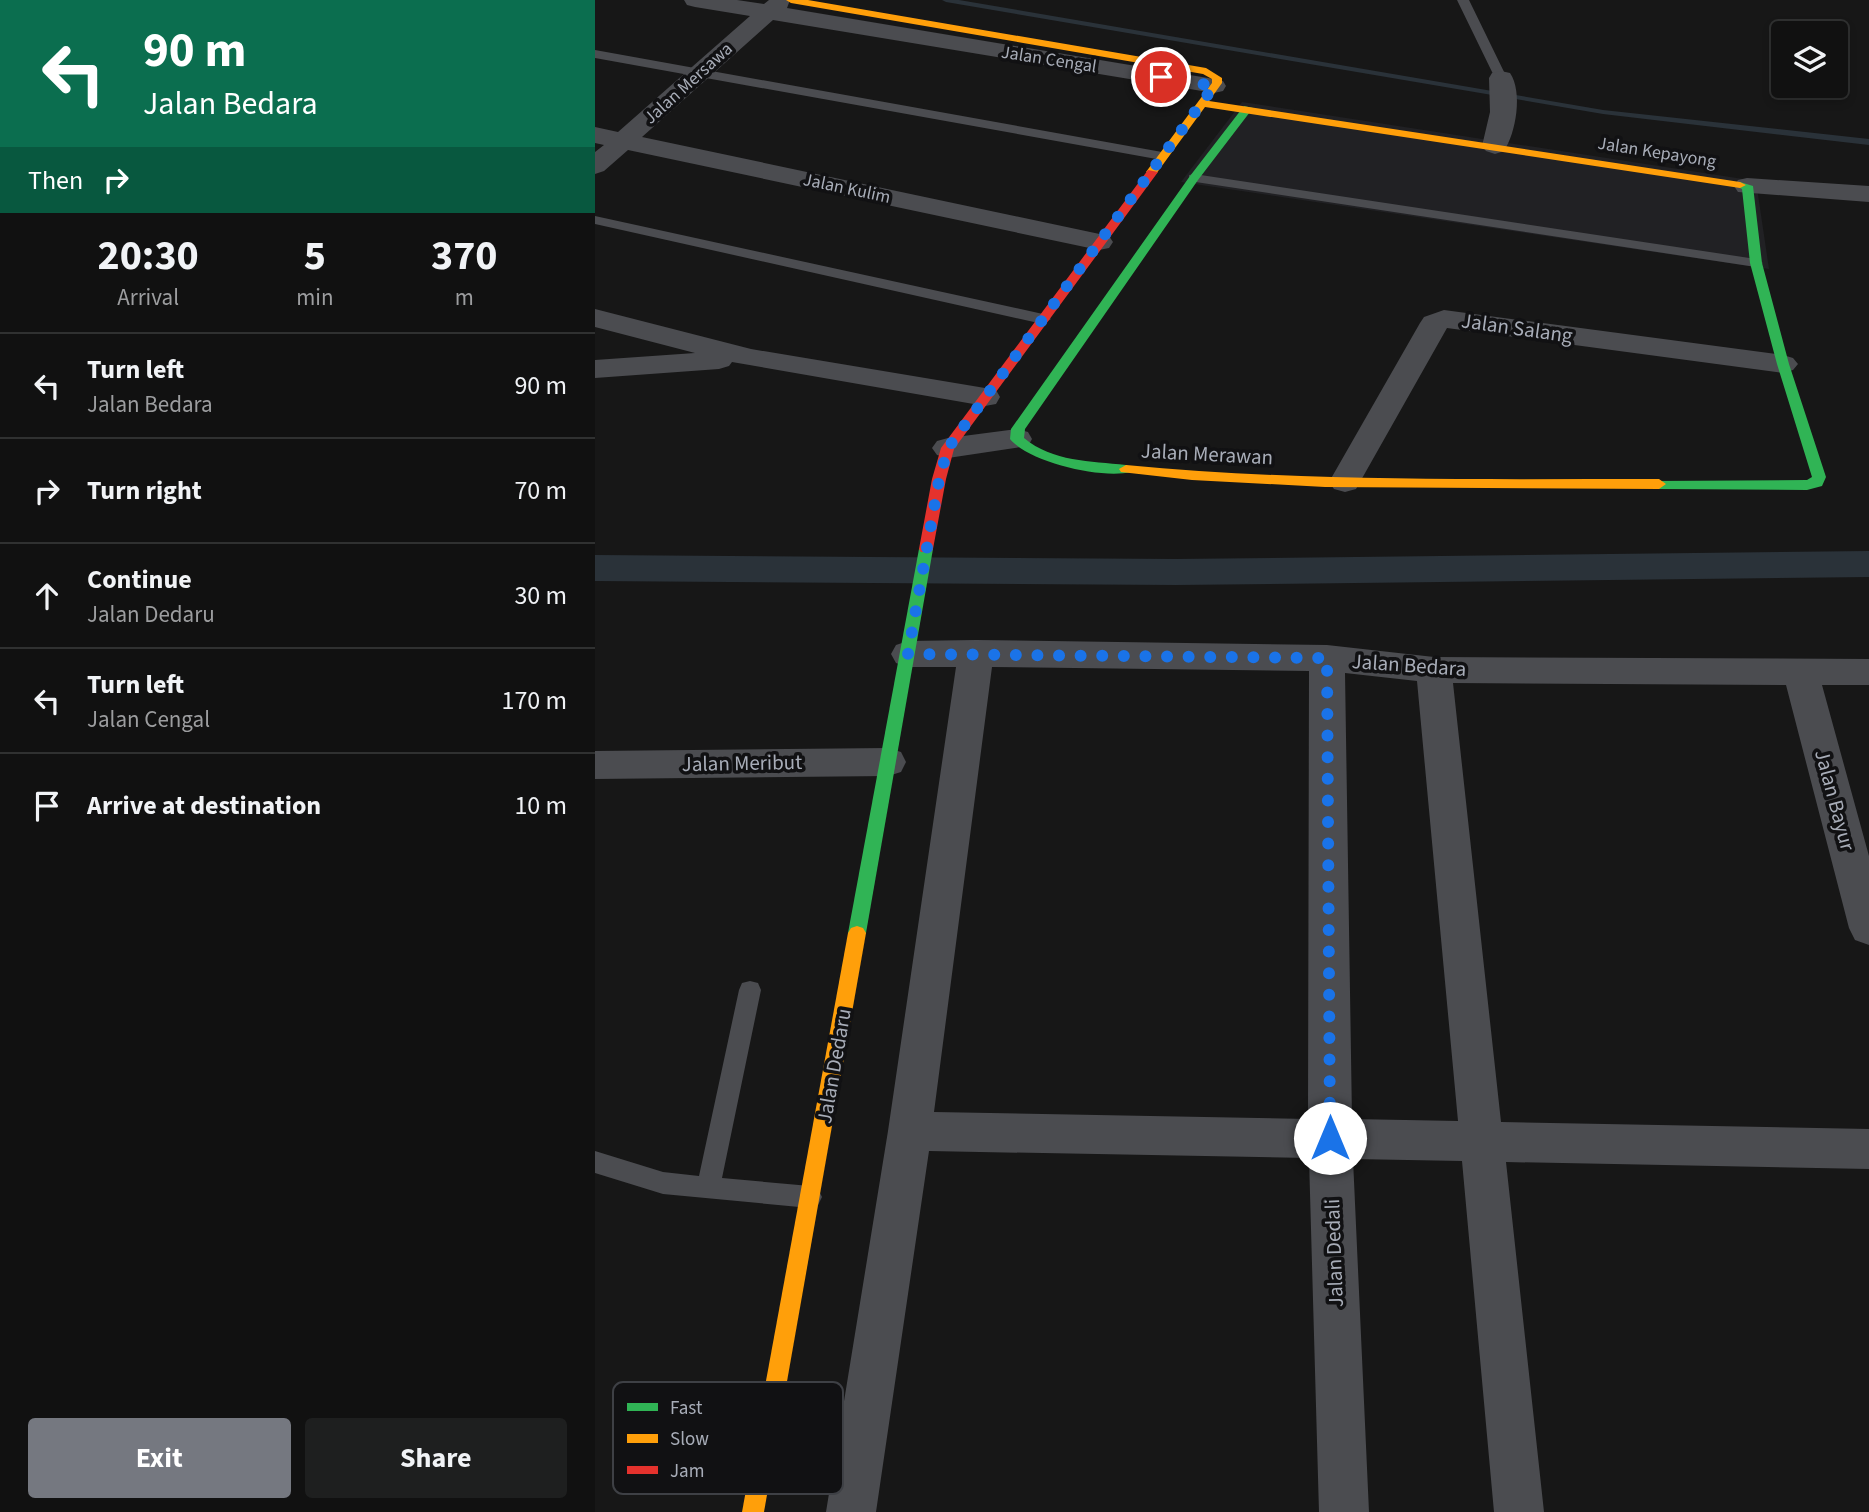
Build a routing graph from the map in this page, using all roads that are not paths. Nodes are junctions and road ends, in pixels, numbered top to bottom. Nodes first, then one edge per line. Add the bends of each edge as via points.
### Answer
1 (695, 0) edge
2 (791, 0) edge
3 (1463, 0) edge
4 (775, 6) edge
5 (595, 54) edge
6 (700, 73) junction
7 (1503, 90) joint
8 (1207, 94) junction
9 (1248, 108) junction
10 (595, 135) edge
11 (624, 141) junction
12 (1495, 146) junction
13 (1162, 156) junction
14 (595, 166) edge
15 (1193, 178) junction
16 (1747, 186) junction
17 (1869, 194) edge
18 (595, 220) edge
19 (1099, 242) junction
20 (1756, 263) junction
21 (595, 318) edge
22 (1043, 319) junction
23 (751, 358) junction
24 (1783, 364) junction
25 (595, 369) edge
26 (985, 397) junction
27 (1017, 439) junction
28 (948, 448) junction
29 (1345, 482) junction
30 (976, 653) junction
31 (908, 654) junction
32 (1327, 658) junction
33 (1434, 670) junction
34 (1801, 673) junction
35 (1869, 673) edge
36 (888, 762) junction
37 (595, 765) edge
38 (1869, 928) edge
39 (750, 990) dead end
40 (910, 1131) junction
41 (1330, 1138) junction
42 (1481, 1141) junction
43 (1869, 1149) edge
44 (595, 1162) edge
45 (708, 1188) junction
46 (810, 1197) junction
47 (777, 1382) edge
48 (756, 1494) edge
49 (753, 1512) edge
50 (851, 1512) edge
51 (1344, 1512) edge
52 (1519, 1512) edge

1 - 4 street, Jalan Cengal
2 - 8 street, Jalan Cengal via 1189,66 1217,78
3 - 7 lane
4 - 6 street, Jalan Mersawa
4 - 8 street, Jalan Cengal
5 - 6 lane
6 - 11 street, Jalan Mersawa
6 - 13 lane
7 - 12 street via 1503,121
8 - 9 street, Jalan Kepayong
8 - 13 street
9 - 12 street, Jalan Kepayong
9 - 15 street
10 - 11 street, Jalan Kulim
11 - 14 street, Jalan Mersawa
11 - 19 street, Jalan Kulim
12 - 16 street, Jalan Kepayong
13 - 19 street
15 - 20 lane
15 - 27 street via 1018,429
16 - 17 street
16 - 20 street
18 - 22 lane
19 - 22 street
20 - 24 street
21 - 23 street
22 - 26 street
23 - 25 street
23 - 26 street
24 - 29 street, Jalan Salang via 1444,319 1434,323
24 - 29 street, Jalan Merawan via 1819,477 1817,483
26 - 28 street
27 - 28 street
27 - 29 street, Jalan Merawan via 1054,461 1083,466
28 - 31 street, Jalan Dedaru
30 - 31 street, Jalan Bedara
30 - 32 street, Jalan Bedara
30 - 40 street
31 - 36 street, Jalan Dedaru
32 - 33 street, Jalan Bedara
32 - 41 street, Jalan Dedali
33 - 34 street, Jalan Bedara
33 - 42 street
34 - 35 street, Jalan Bedara
34 - 38 street, Jalan Bayur
36 - 37 street, Jalan Meribut
36 - 46 street, Jalan Dedaru
39 - 45 lane
40 - 41 street
40 - 50 street
41 - 42 street
41 - 51 street, Jalan Dedali
42 - 43 street
42 - 52 street
44 - 45 lane via 663,1183
45 - 46 lane
46 - 47 street, Jalan Dedaru
48 - 49 street, Jalan Dedaru

